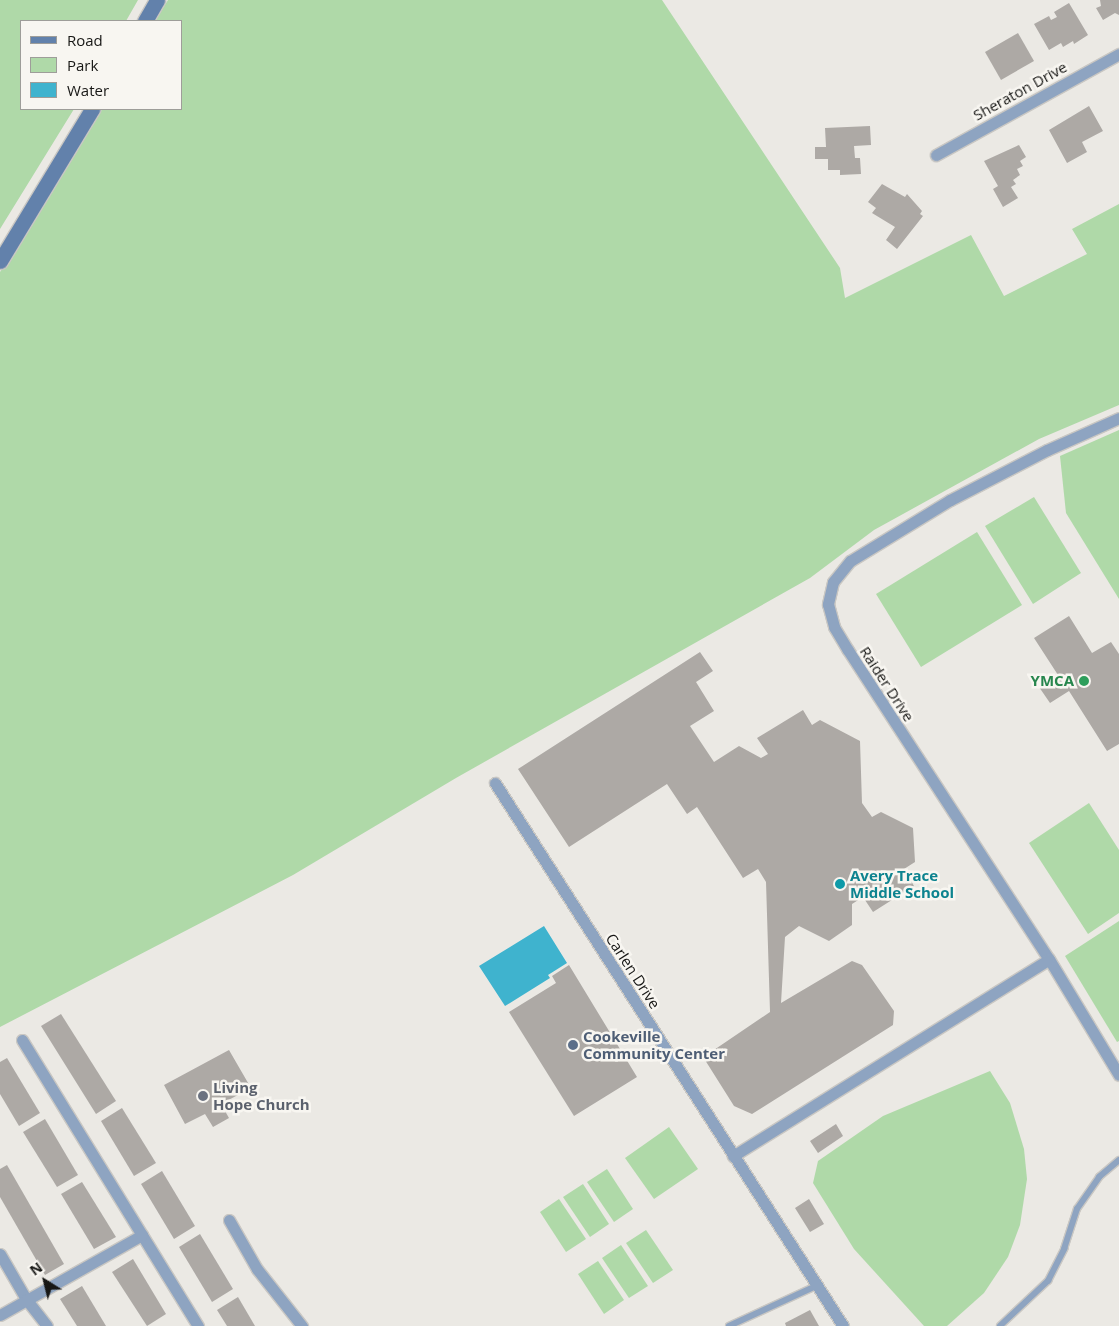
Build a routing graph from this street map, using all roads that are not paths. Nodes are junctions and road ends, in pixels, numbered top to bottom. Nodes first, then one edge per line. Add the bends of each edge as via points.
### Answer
1 (157, 0) edge
2 (146, 20) edge
3 (1119, 54) edge
4 (91, 110) edge
5 (936, 154) dead end
6 (0, 261) edge
7 (1119, 418) edge
8 (495, 783) dead end
9 (1048, 959) junction
10 (22, 1040) dead end
11 (1119, 1075) edge
12 (733, 1156) junction
13 (1119, 1160) edge
14 (229, 1220) dead end
15 (142, 1234) junction
16 (0, 1254) edge
17 (816, 1286) junction
18 (26, 1299) junction
19 (0, 1315) edge
20 (47, 1326) edge
21 (198, 1326) edge
22 (302, 1326) edge
23 (729, 1326) edge
24 (843, 1326) edge
25 (1000, 1326) edge

1 - 2 street
3 - 5 street, Sheraton Drive
4 - 6 street
7 - 9 street, Raider Drive via 1047,450 950,500 850,561 833,582 828,604 834,627 848,650
8 - 12 street, Carlen Drive
9 - 11 street, Raider Drive
9 - 12 street
10 - 15 street
12 - 17 street, Carlen Drive
13 - 25 lane via 1099,1177 1078,1210 1048,1281
14 - 22 street via 257,1269
15 - 18 street
15 - 21 street
16 - 18 street
17 - 23 lane
17 - 24 street, Carlen Drive
18 - 19 street
18 - 20 street

